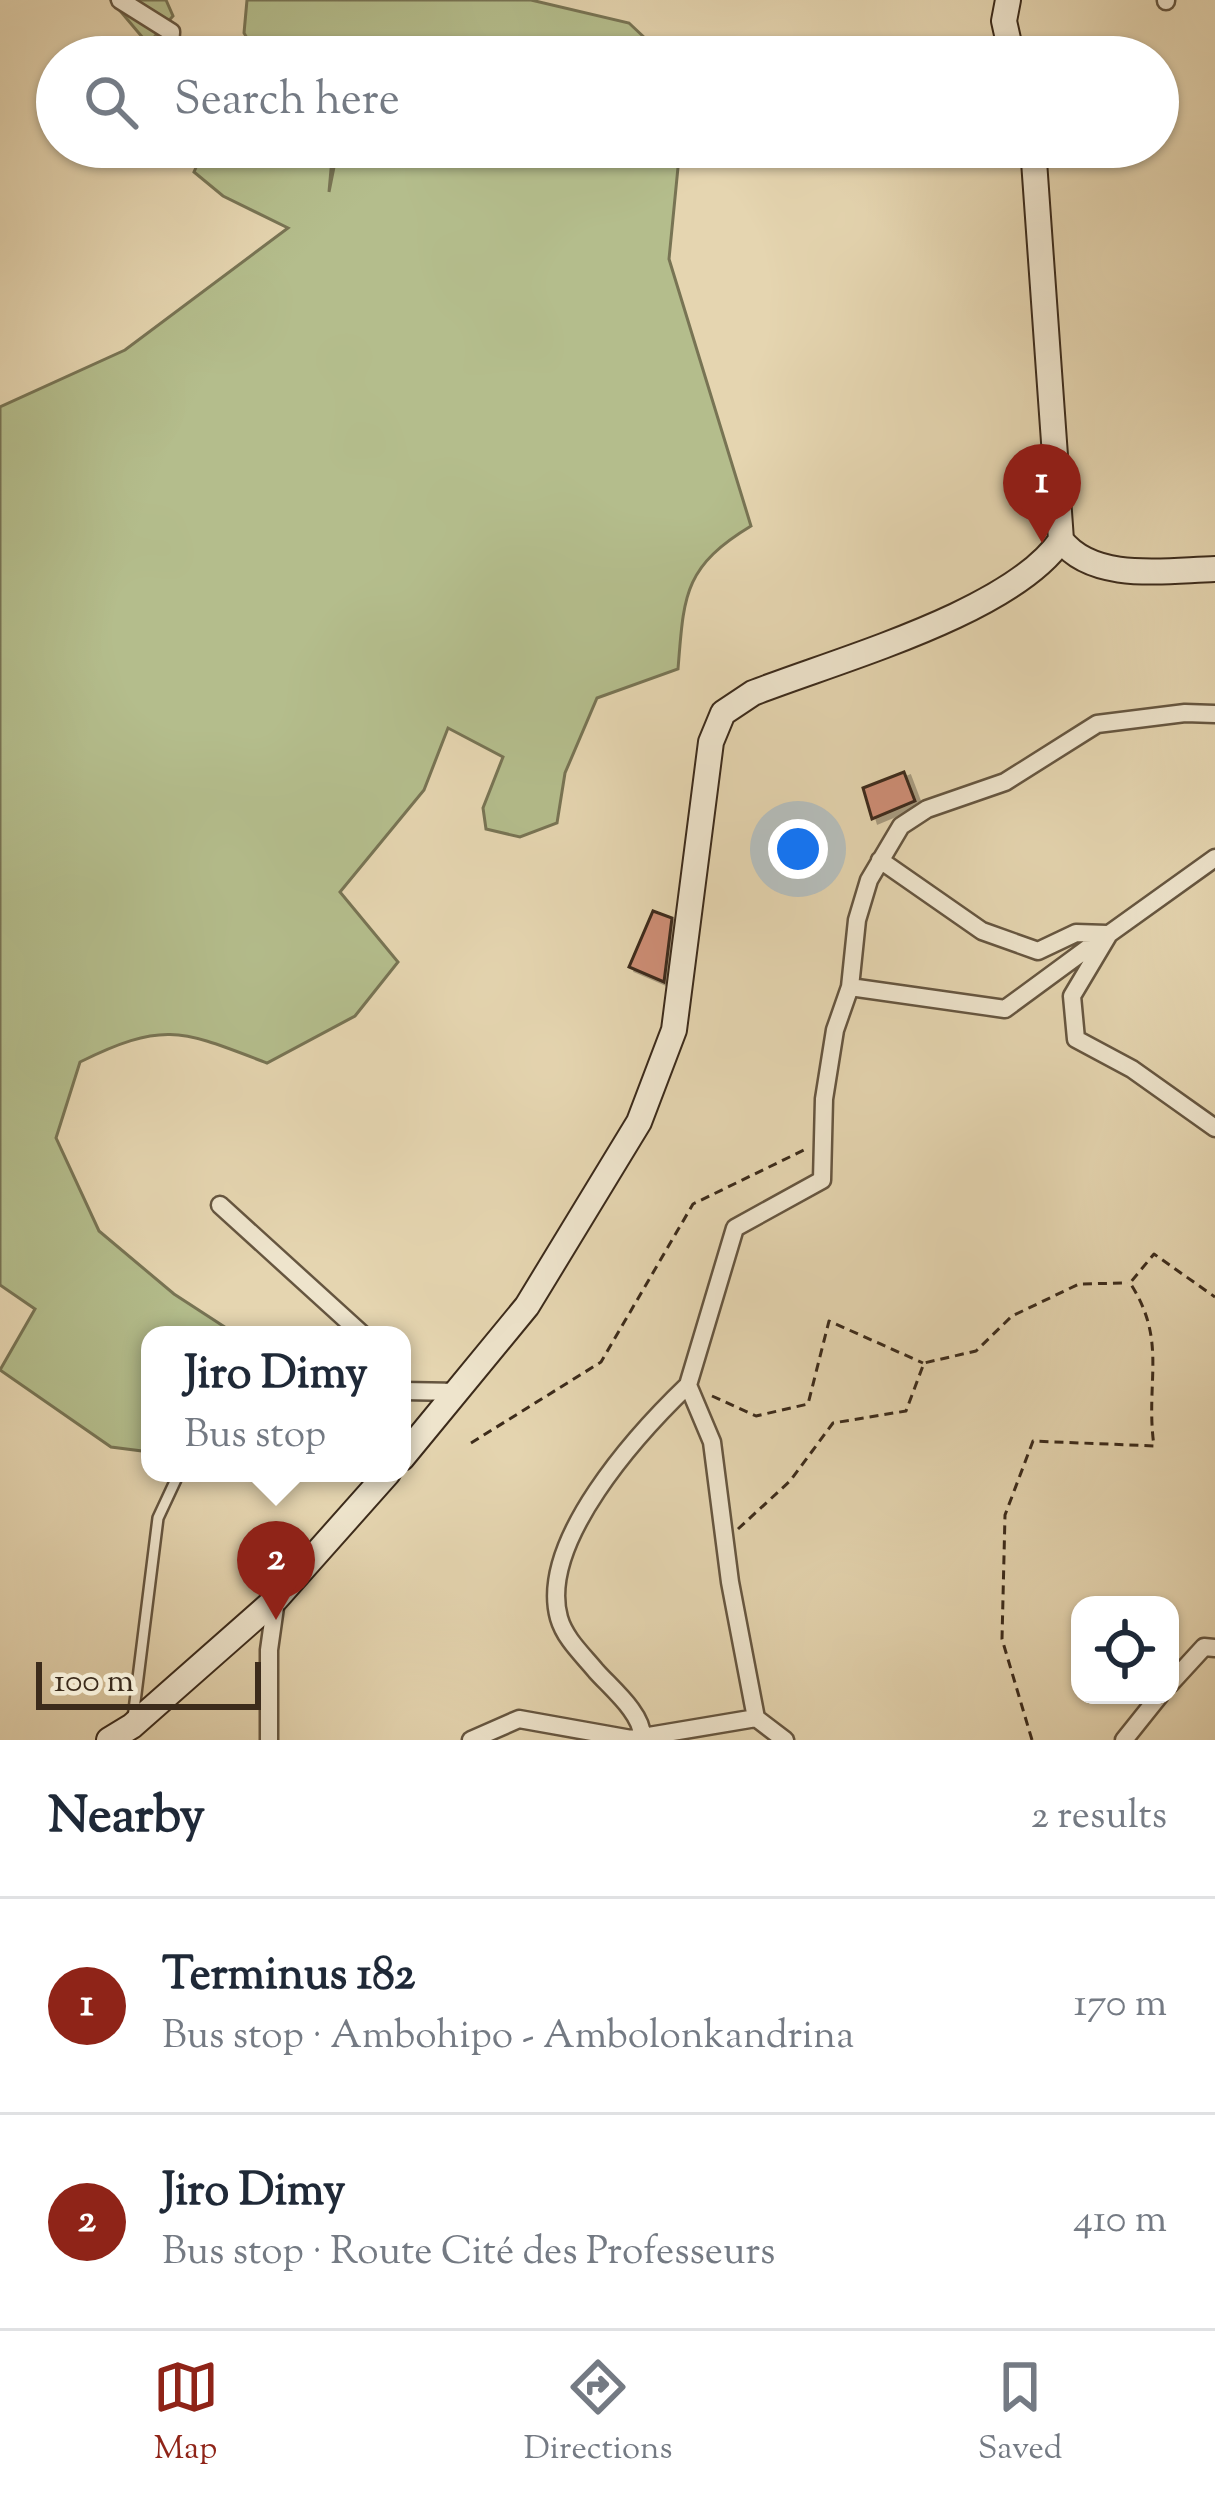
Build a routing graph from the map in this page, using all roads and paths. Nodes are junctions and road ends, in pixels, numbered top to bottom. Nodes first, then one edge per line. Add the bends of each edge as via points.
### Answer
1 (120, 0) edge
2 (1008, 0) edge
3 (171, 36) edge
4 (1007, 36) edge
5 (1036, 168) edge
6 (1061, 540) junction
7 (1215, 569) edge
8 (1215, 714) edge
9 (1215, 858) edge
10 (880, 860) junction
11 (1109, 934) junction
12 (850, 988) junction
13 (1215, 1128) edge
14 (819, 1142) junction
15 (220, 1205) dead end
16 (1130, 1282) junction
17 (1215, 1297) edge
18 (353, 1326) edge
19 (924, 1364) junction
20 (688, 1384) junction
21 (411, 1391) edge
22 (460, 1392) junction
23 (471, 1443) dead end
24 (411, 1448) edge
25 (172, 1482) edge
26 (380, 1482) edge
27 (725, 1541) junction
28 (276, 1599) junction
29 (1215, 1648) edge
30 (1179, 1674) edge
31 (1153, 1704) edge
32 (756, 1718) junction
33 (131, 1726) junction
34 (642, 1737) edge
35 (109, 1740) edge
36 (269, 1740) edge
37 (471, 1740) edge
38 (785, 1740) edge
39 (1032, 1740) edge
40 (1124, 1740) edge

1 - 3 street
2 - 4 street
5 - 6 street
6 - 7 street via 1117,570
6 - 22 street via 1023,579 980,604 753,693 723,713 711,742 668,1052 588,1209
8 - 10 street via 1097,724 1005,782 927,809 901,826
9 - 11 street
10 - 11 street via 982,931 1038,951 1076,933
10 - 12 street via 861,900
11 - 12 street via 1005,1009
11 - 13 street via 1072,996 1076,1039
12 - 14 street
14 - 20 street via 822,1180 735,1228
14 - 23 path via 693,1204 601,1362
15 - 18 street
16 - 17 path via 1154,1254
16 - 19 path via 1079,1284 1012,1316 976,1351
16 - 39 path via 1150,1313 1156,1343 1154,1446 1033,1441 1005,1515 1002,1639
19 - 20 path via 829,1321 808,1404 756,1416
19 - 27 path via 906,1411 833,1423 790,1481
20 - 27 street via 712,1442
20 - 34 street via 630,1441 591,1500 557,1591 563,1630 629,1709
21 - 22 street
22 - 24 street
25 - 33 lane via 158,1518
26 - 28 street
27 - 32 street
28 - 33 street
28 - 36 street
29 - 30 street via 1204,1647
31 - 40 street
32 - 34 street
32 - 38 street
33 - 35 street
34 - 37 street via 519,1719

